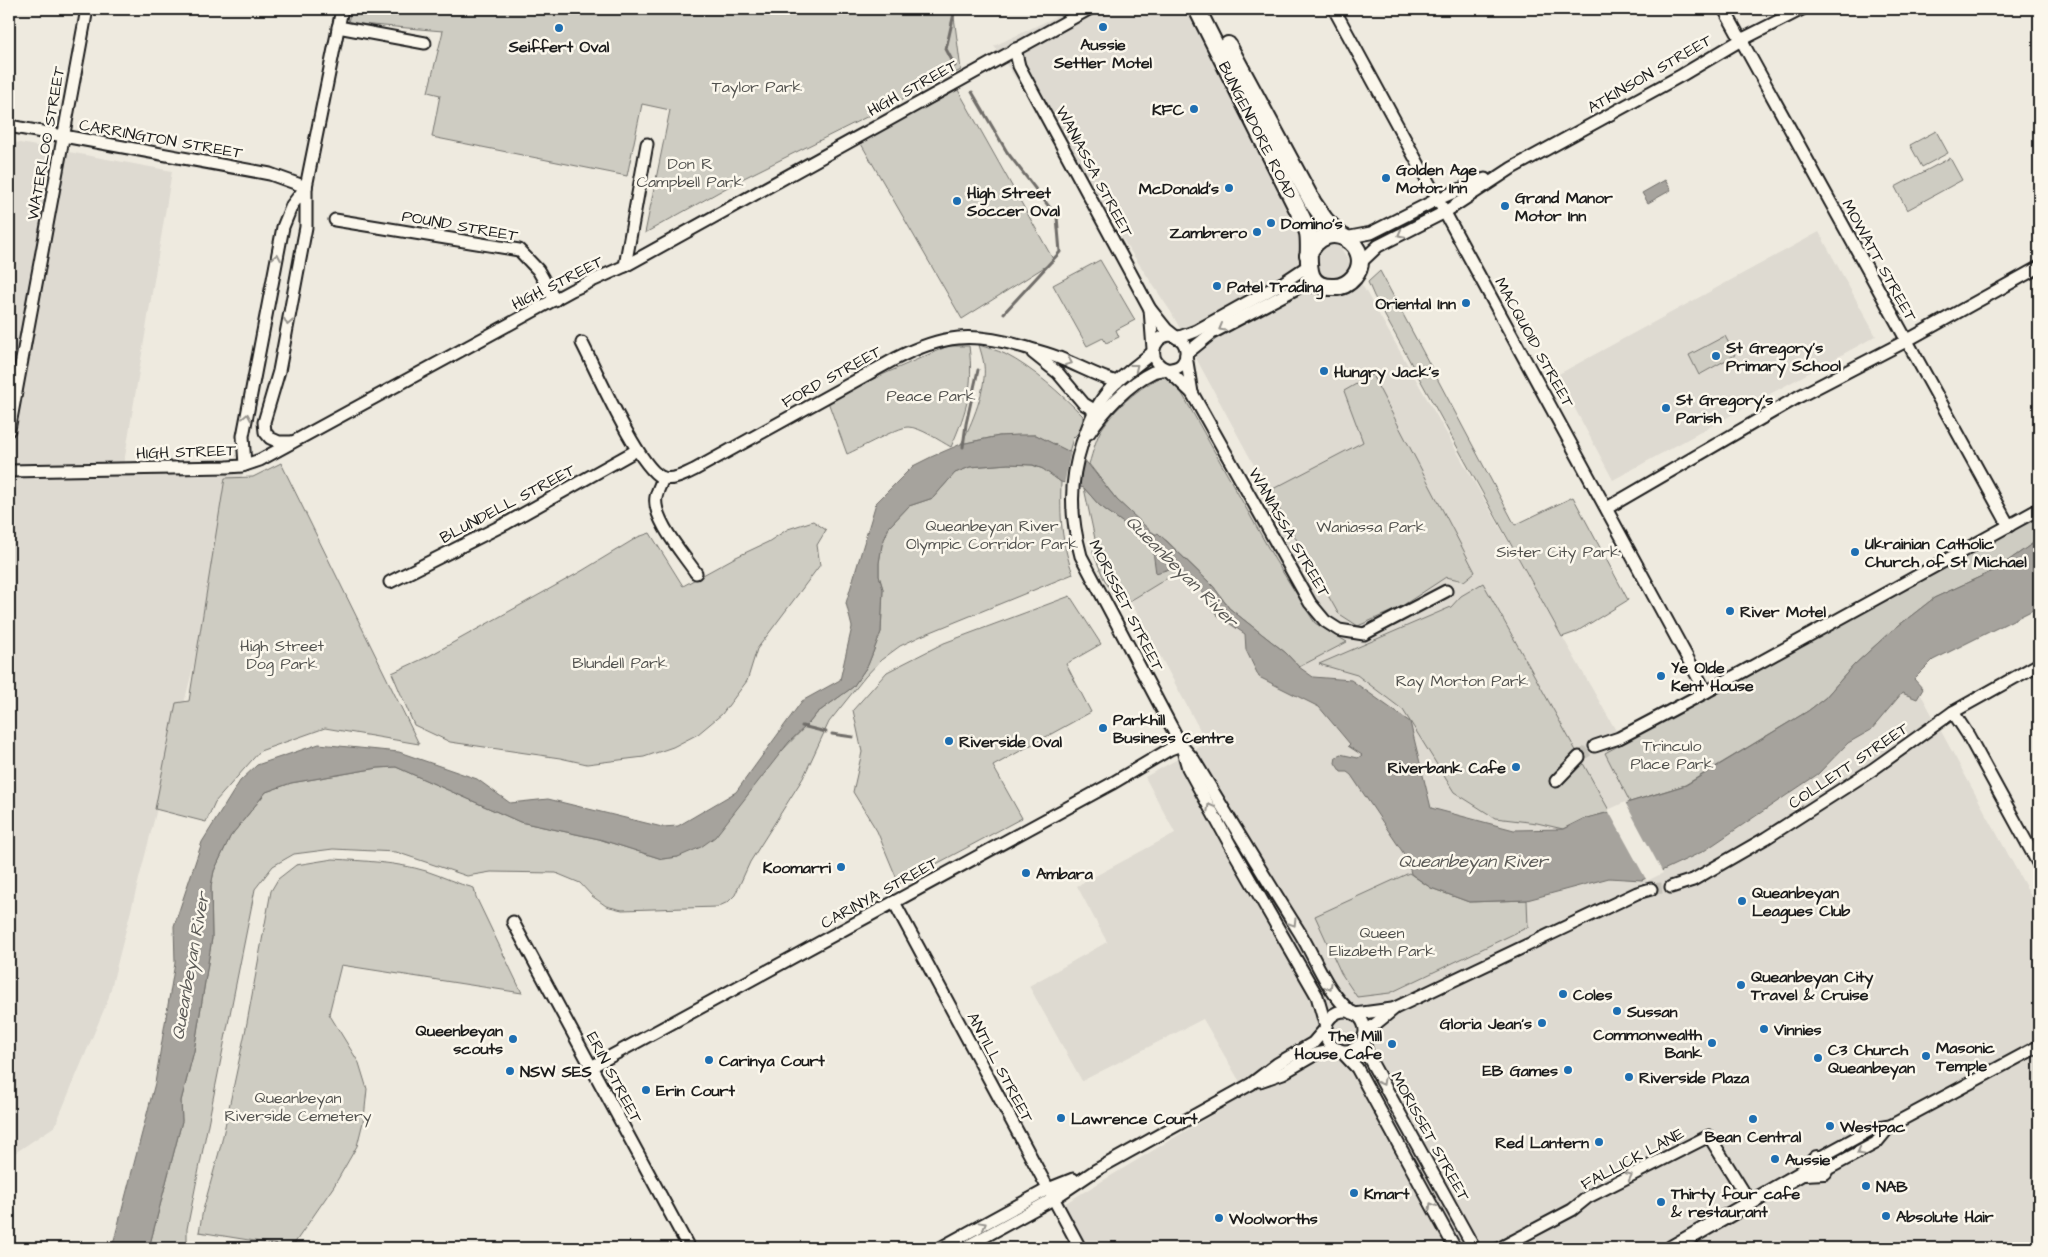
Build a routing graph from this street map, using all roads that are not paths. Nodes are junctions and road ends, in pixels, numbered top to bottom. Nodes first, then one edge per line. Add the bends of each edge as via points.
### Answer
1 (87, 9) edge
2 (342, 9) edge
3 (1089, 9) edge
4 (1197, 9) edge
5 (1208, 9) edge
6 (1334, 9) edge
7 (1724, 9) edge
8 (1802, 9) edge
9 (338, 27) junction
10 (1741, 40) junction
11 (425, 43) dead end
12 (1015, 49) junction
13 (9, 126) edge
14 (63, 136) junction
15 (647, 144) dead end
16 (1512, 168) junction
17 (306, 188) junction
18 (1438, 199) junction
19 (1445, 212) junction
20 (335, 220) dead end
21 (1343, 237) junction
22 (1308, 261) junction
23 (1359, 264) junction
24 (625, 266) junction
25 (2039, 267) edge
26 (1325, 286) junction
27 (555, 300) junction
28 (1150, 308) junction
29 (1176, 337) junction
30 (1906, 341) junction
31 (582, 343) dead end
32 (1023, 347) junction
33 (1153, 350) junction
34 (1186, 355) junction
35 (256, 367) junction
36 (1166, 369) junction
37 (279, 371) junction
38 (1117, 382) junction
39 (1192, 393) junction
40 (1118, 399) junction
41 (1094, 410) junction
42 (9, 430) edge
43 (298, 440) junction
44 (1082, 443) junction
45 (637, 450) junction
46 (245, 466) junction
47 (9, 471) edge
48 (663, 478) junction
49 (1607, 508) junction
50 (2039, 509) edge
51 (2009, 526) junction
52 (696, 573) dead end
53 (390, 582) dead end
54 (1446, 591) dead end
55 (2039, 664) edge
56 (1706, 692) junction
57 (1953, 712) junction
58 (1181, 745) junction
59 (1595, 746) tunnel mouth
60 (1579, 757) tunnel mouth
61 (1556, 781) dead end
62 (1230, 820) junction
63 (1233, 850) junction
64 (2039, 862) edge
65 (1251, 883) junction
66 (1671, 887) tunnel mouth
67 (1651, 890) tunnel mouth
68 (1277, 898) junction
69 (894, 902) junction
70 (512, 922) dead end
71 (1395, 1008) junction
72 (1353, 1013) junction
73 (1326, 1028) junction
74 (1364, 1037) junction
75 (2039, 1046) edge
76 (1339, 1050) junction
77 (591, 1067) junction
78 (1252, 1084) junction
79 (1821, 1165) joint
80 (1804, 1172) joint
81 (1050, 1194) junction
82 (1751, 1204) junction
83 (689, 1248) edge
84 (940, 1248) edge
85 (964, 1248) edge
86 (1080, 1248) edge
87 (1455, 1248) edge
88 (1474, 1248) edge
89 (1500, 1248) edge
90 (1671, 1248) edge

1 - 14 street, WATERLOO STREET
2 - 9 street
3 - 12 street, HIGH STREET
4 - 22 highway, BUNGENDORE ROAD via 1299,212 1308,233
5 - 21 highway, BUNGENDORE ROAD via 1314,203 1325,220
6 - 18 street, MACQUOID STREET
7 - 10 street, MOWATT STREET
8 - 10 street, ATKINSON STREET
9 - 11 street
9 - 17 street
10 - 16 street, ATKINSON STREET
10 - 30 street, MOWATT STREET
12 - 24 street, HIGH STREET
12 - 28 street, WANIASSA STREET via 1019,66
13 - 14 street, CARRINGTON STREET
14 - 17 street, CARRINGTON STREET via 270,174
14 - 42 street, WATERLOO STREET
15 - 24 street
16 - 18 street, ATKINSON STREET
16 - 19 street, ATKINSON STREET
35 -> 17 street via 283,227 292,204
17 -> 37 street via 306,227
18 - 19 street, MACQUOID STREET
18 - 21 street, ATKINSON STREET via 1371,233
19 -> 23 street, ATKINSON STREET via 1378,246
19 - 49 street, MACQUOID STREET
20 - 27 street, POUND STREET via 519,250 538,270
21 - 22 highway via 1326,236 1318,240 1312,246
21 - 23 highway via 1355,247
22 - 26 highway via 1311,275
22 - 29 street via 1284,282 1196,331
23 - 26 highway via 1348,283 1340,287
24 - 27 street, HIGH STREET
25 - 30 street
26 -> 34 street via 1301,286 1212,334
27 - 43 street, HIGH STREET
28 - 29 street, WANIASSA STREET
28 - 33 street, WANIASSA STREET
29 - 33 street via 1162,338
29 - 34 street via 1184,343
30 - 49 street via 1798,396
30 - 51 street, MOWATT STREET
31 - 45 street
32 -> 38 street, FORD STREET via 1063,359
32 - 41 street, FORD STREET via 1053,368 1080,400
32 - 48 street, FORD STREET via 980,337 922,346 694,470 676,478
33 - 36 street via 1155,361
38 -> 33 street
34 - 36 street via 1178,367
34 - 39 street, WANIASSA STREET
35 - 37 street
46 -> 35 street via 243,440
36 - 39 street, WANIASSA STREET
36 - 40 street via 1143,378
37 - 43 street via 265,416 265,432 276,442
38 - 41 street
39 - 54 street, WANIASSA STREET via 1310,603 1325,620 1339,630 1364,634
40 - 41 street
40 - 44 street, MORISSET STREET
41 - 44 street, MORISSET STREET
43 - 46 street, HIGH STREET
44 - 58 street, MORISSET STREET via 1072,489 1074,533 1081,556
45 - 48 street via 651,470
45 - 53 street, BLUNDELL STREET via 507,523
46 - 47 street, HIGH STREET
48 - 52 street via 656,508 662,523
49 - 56 street, MACQUOID STREET
50 - 51 street
51 - 56 street
55 - 57 street, COLLETT STREET
56 - 59 street via 1619,738
57 - 64 street
57 - 66 street, COLLETT STREET via 1872,770 1766,838 1693,880
58 - 62 street, MORISSET STREET via 1194,760
63 -> 58 street, MORISSET STREET via 1188,768
58 - 69 street, CARINYA STREET
60 - 61 street
62 - 63 street
62 - 68 street, MORISSET STREET
63 - 65 street, MORISSET STREET
65 - 68 street
65 - 73 street, MORISSET STREET via 1317,996
67 - 71 street via 1633,894
68 -> 72 street, MORISSET STREET via 1334,995
69 - 77 street, CARINYA STREET
69 - 81 street, ANTILL STREET
70 - 77 street, ERIN STREET
71 - 72 street
71 - 74 street
72 - 73 street via 1344,1011 1334,1015
72 - 74 street via 1363,1023
73 - 76 street via 1328,1040
73 - 78 street via 1313,1043 1277,1064
74 - 76 street via 1356,1048
74 -> 88 street, MORISSET STREET via 1368,1056
75 - 79 street via 1890,1126 1876,1143
76 - 78 street via 1316,1054 1283,1073
87 -> 76 street, MORISSET STREET via 1357,1068
77 - 83 street, ERIN STREET
78 - 81 street
79 - 80 highway
80 - 82 main road
84 -> 81 street
81 - 85 street
81 - 86 street, ANTILL STREET
89 -> 82 street, FALLICK LANE via 1572,1210 1588,1197 1709,1136
82 - 90 main road

